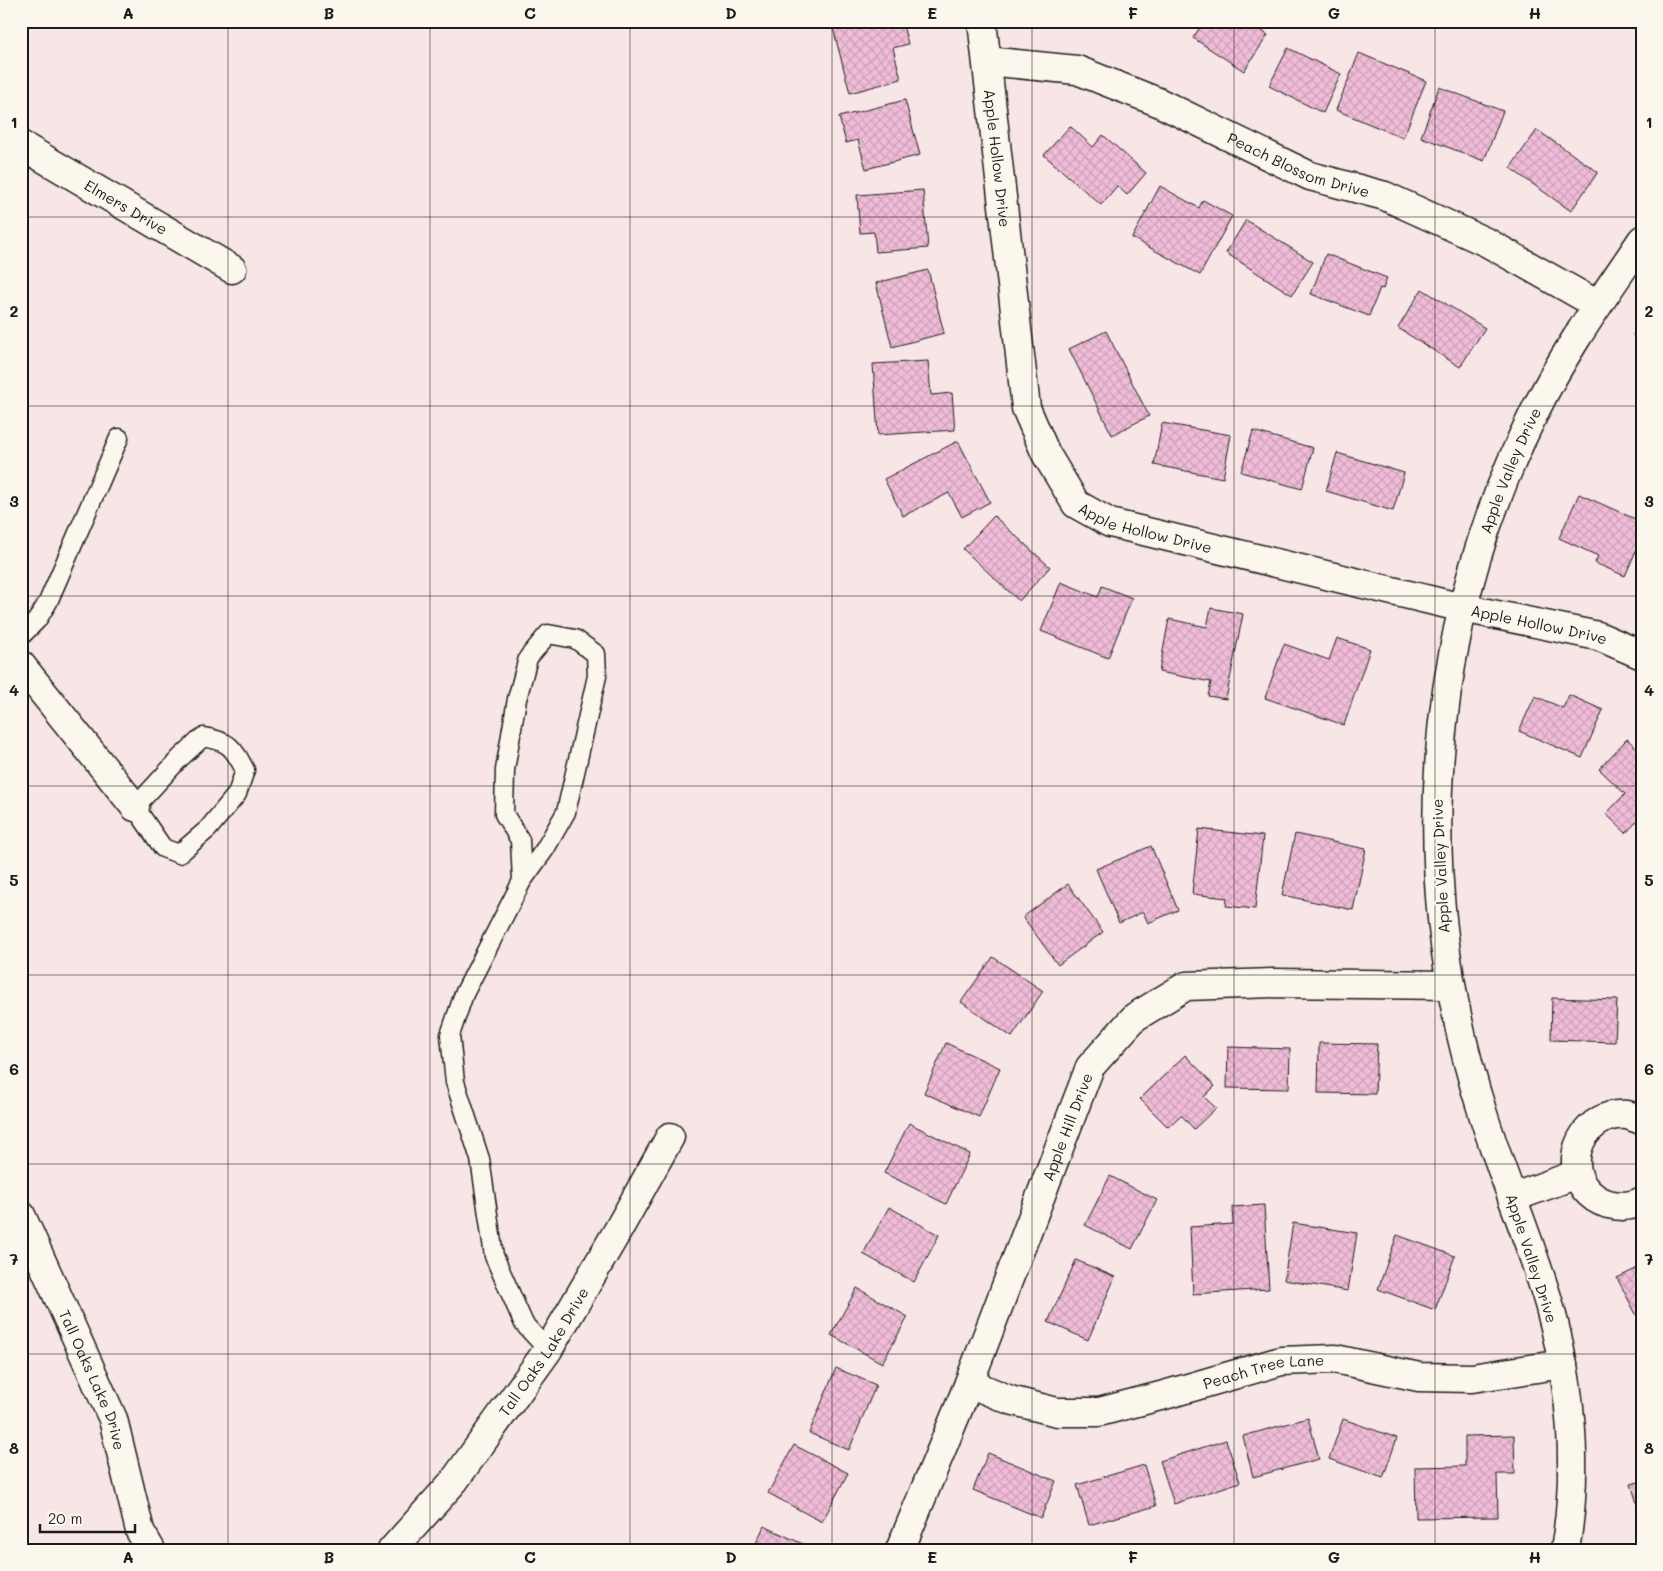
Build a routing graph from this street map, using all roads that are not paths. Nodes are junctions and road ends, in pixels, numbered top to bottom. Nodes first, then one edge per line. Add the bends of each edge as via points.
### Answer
1 (982, 21) edge
2 (987, 61) junction
3 (21, 145) edge
4 (1642, 240) edge
5 (232, 269) dead end
6 (1598, 305) junction
7 (119, 438) dead end
8 (1463, 608) junction
9 (21, 636) edge
10 (1642, 655) edge
11 (21, 665) edge
12 (135, 807) junction
13 (522, 881) junction
14 (1451, 985) junction
15 (1642, 1120) edge
16 (670, 1137) dead end
17 (1577, 1174) junction
18 (1512, 1198) junction
19 (1642, 1201) edge
20 (21, 1215) edge
21 (548, 1350) junction
22 (1563, 1364) junction
23 (969, 1383) junction
24 (151, 1550) edge
25 (392, 1550) edge
26 (900, 1550) edge
27 (1565, 1550) edge

1 - 2 street, Apple Hollow Drive
2 - 6 street, Peach Blossom Drive via 1077,70 1158,102 1310,176 1385,196 1488,243
2 - 8 street, Apple Hollow Drive via 1026,408 1046,454 1076,504 1110,523
3 - 5 street, Elmers Drive
4 - 6 street, Apple Valley Drive
6 - 8 street, Apple Valley Drive via 1561,362 1507,470
7 - 9 lane via 48,602 37,620
8 - 10 street, Apple Hollow Drive via 1598,636
8 - 14 street, Apple Valley Drive via 1446,691 1437,778 1438,885
11 - 12 street
12 - 12 lane via 203,737 221,740 235,751 245,770 237,794 208,829 179,854 163,848
13 - 13 lane via 520,840 504,814 505,770 517,699 528,658 548,634 575,639 596,654 597,676 566,812
13 - 21 lane via 464,994 450,1035 455,1082 480,1159 494,1256 524,1324
14 - 18 street, Apple Valley Drive via 1473,1082
14 - 23 street, Apple Hill Drive via 1272,983 1186,986 1136,1017 1090,1067
15 - 17 street via 1626,1115 1608,1117 1592,1125 1581,1139 1576,1156
16 - 21 street, Tall Oaks Lake Drive
17 - 18 street
17 - 19 street via 1586,1190 1600,1202 1617,1207
18 - 22 street, Apple Valley Drive via 1548,1301
20 - 24 street, Tall Oaks Lake Drive via 113,1419 140,1531
21 - 25 street, Tall Oaks Lake Drive via 454,1481
22 - 23 street, Peach Tree Lane via 1472,1378 1419,1377 1335,1359 1281,1361 1099,1412 1057,1412 1010,1400
22 - 27 street, Apple Valley Drive via 1571,1442 1570,1511
23 - 26 street, Apple Hill Drive

